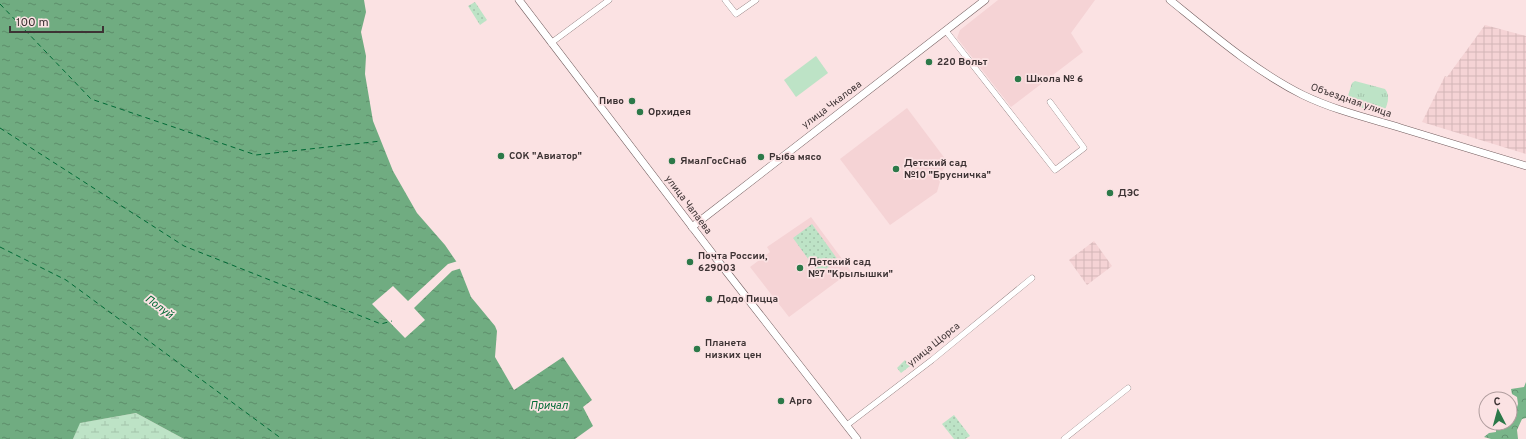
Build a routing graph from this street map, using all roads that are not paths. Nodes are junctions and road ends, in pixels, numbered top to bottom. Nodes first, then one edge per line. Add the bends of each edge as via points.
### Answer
1 (519, 0) edge
2 (608, 0) edge
3 (725, 0) edge
4 (756, 0) edge
5 (985, 0) edge
6 (1170, 0) edge
7 (946, 31) junction
8 (552, 43) junction
9 (1050, 102) dead end
10 (1526, 166) edge
11 (692, 228) junction
12 (1032, 278) dead end
13 (1128, 388) dead end
14 (846, 425) junction
15 (858, 439) edge
16 (1064, 439) edge

1 - 8 main road, улица Чапаева
2 - 8 street
3 - 4 street via 736,14
5 - 7 main road, улица Чкалова
6 - 10 main road, Объездная улица via 1270,75 1304,95 1374,120
7 - 9 street via 1055,170 1084,148
7 - 11 main road, улица Чкалова
8 - 11 main road, улица Чапаева
11 - 14 main road, улица Чапаева
12 - 14 street, улица Щорса via 932,360
13 - 16 street
14 - 15 main road, улица Чапаева

